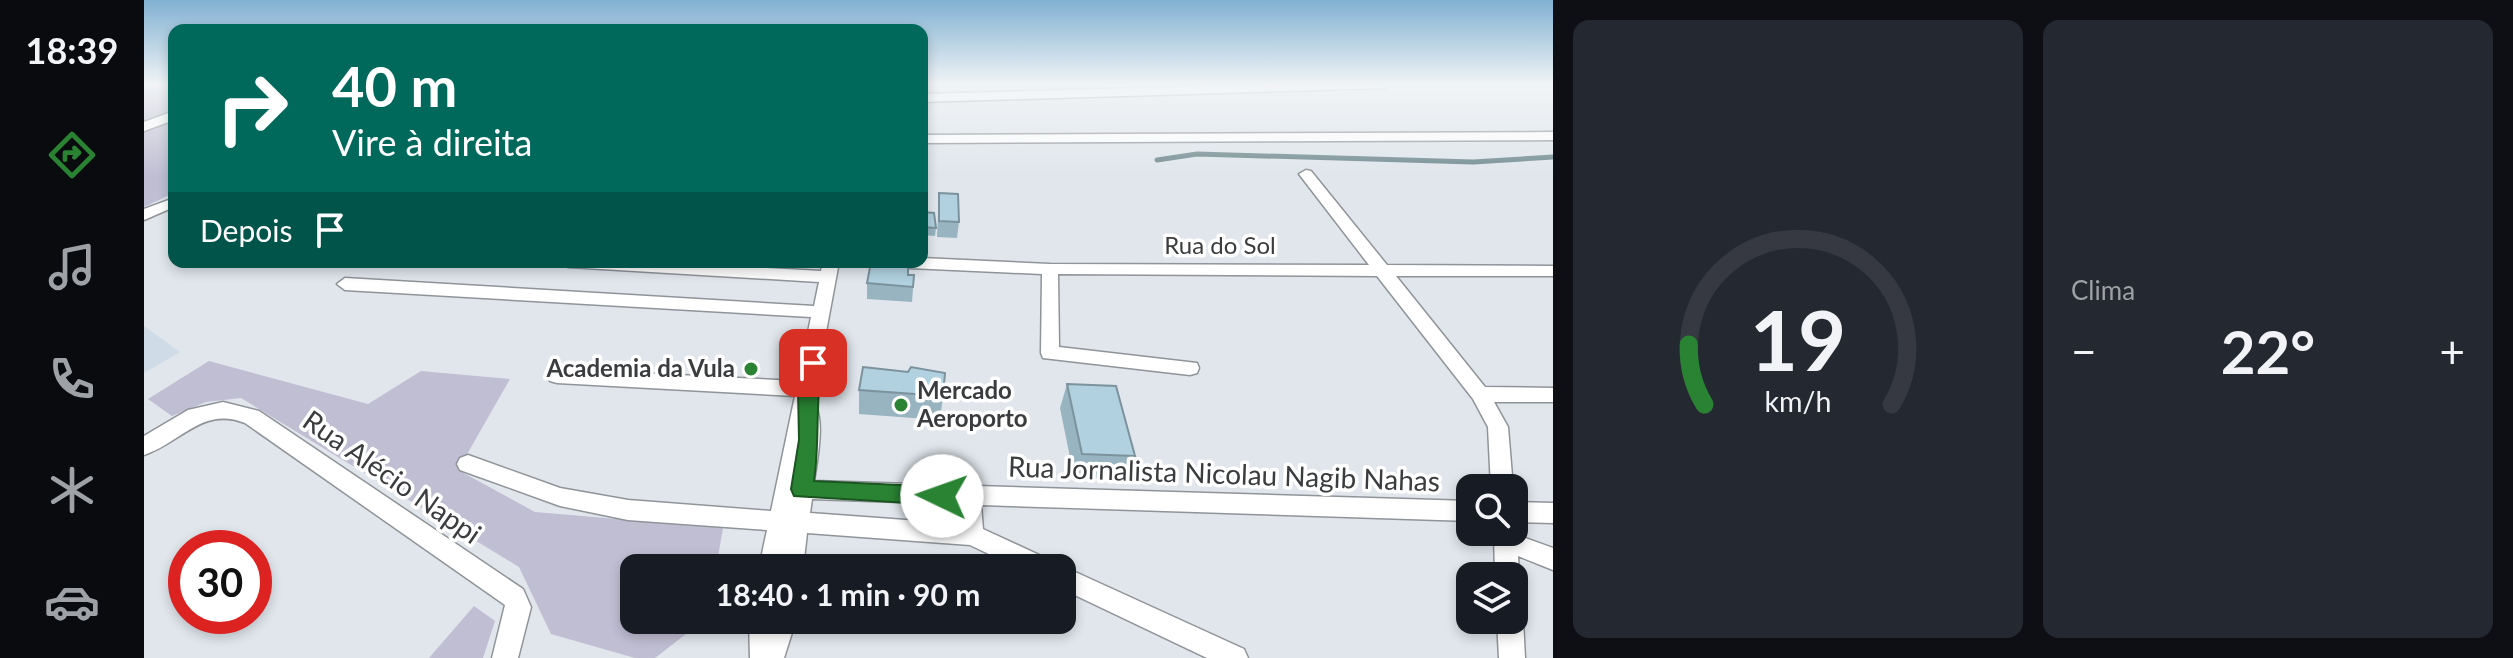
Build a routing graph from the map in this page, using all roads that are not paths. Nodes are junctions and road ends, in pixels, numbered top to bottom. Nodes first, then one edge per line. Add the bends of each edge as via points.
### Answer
1 (168, 117) edge
2 (144, 127) edge
3 (1553, 136) edge
4 (928, 139) edge
5 (1306, 174) dead end
6 (168, 205) edge
7 (144, 215) edge
8 (928, 264) edge
9 (792, 268) edge
10 (829, 269) edge
11 (1050, 269) junction
12 (1383, 270) junction
13 (1553, 271) edge
14 (345, 284) dead end
15 (822, 312) junction
16 (1190, 368) dead end
17 (557, 376) dead end
18 (808, 389) junction
19 (1480, 394) junction
20 (1553, 395) edge
21 (144, 447) edge
22 (468, 464) dead end
23 (1501, 474) edge
24 (793, 489) junction
25 (969, 497) junction
26 (1456, 511) edge
27 (1528, 512) edge
28 (1553, 513) edge
29 (788, 524) junction
30 (972, 535) junction
31 (1525, 546) edge
32 (776, 554) edge
33 (790, 554) edge
34 (1012, 554) edge
35 (1553, 559) edge
36 (1076, 584) edge
37 (762, 634) edge
38 (779, 634) edge
39 (1511, 634) edge
40 (505, 658) edge
41 (763, 658) edge
42 (771, 658) edge
43 (1235, 658) edge
44 (1512, 658) edge

1 - 2 street
3 - 4 street
5 - 12 street
6 - 7 street
8 - 11 street, Rua do Sol
9 - 10 street
10 - 15 street
11 - 12 street, Rua do Sol
11 - 16 street via 1050,353
12 - 13 street, Rua do Sol
12 - 19 street
14 - 15 street
15 - 18 street
17 - 18 street
18 - 24 street via 809,440
19 - 20 street
19 - 23 street via 1498,427
21 - 40 street, Rua Alécio Nappi via 222,407 252,417 514,597 519,607
22 - 29 street via 588,503
24 - 25 street, Rua Jornalista Nicolau Nagib Nahas
24 - 29 street
25 - 26 street, Rua Jornalista Nicolau Nagib Nahas
25 - 30 street
27 - 28 street
29 - 30 street
29 - 32 street
29 - 33 street
30 - 34 street
31 - 35 street
36 - 43 street
37 - 41 street
38 - 42 street
39 - 44 street

